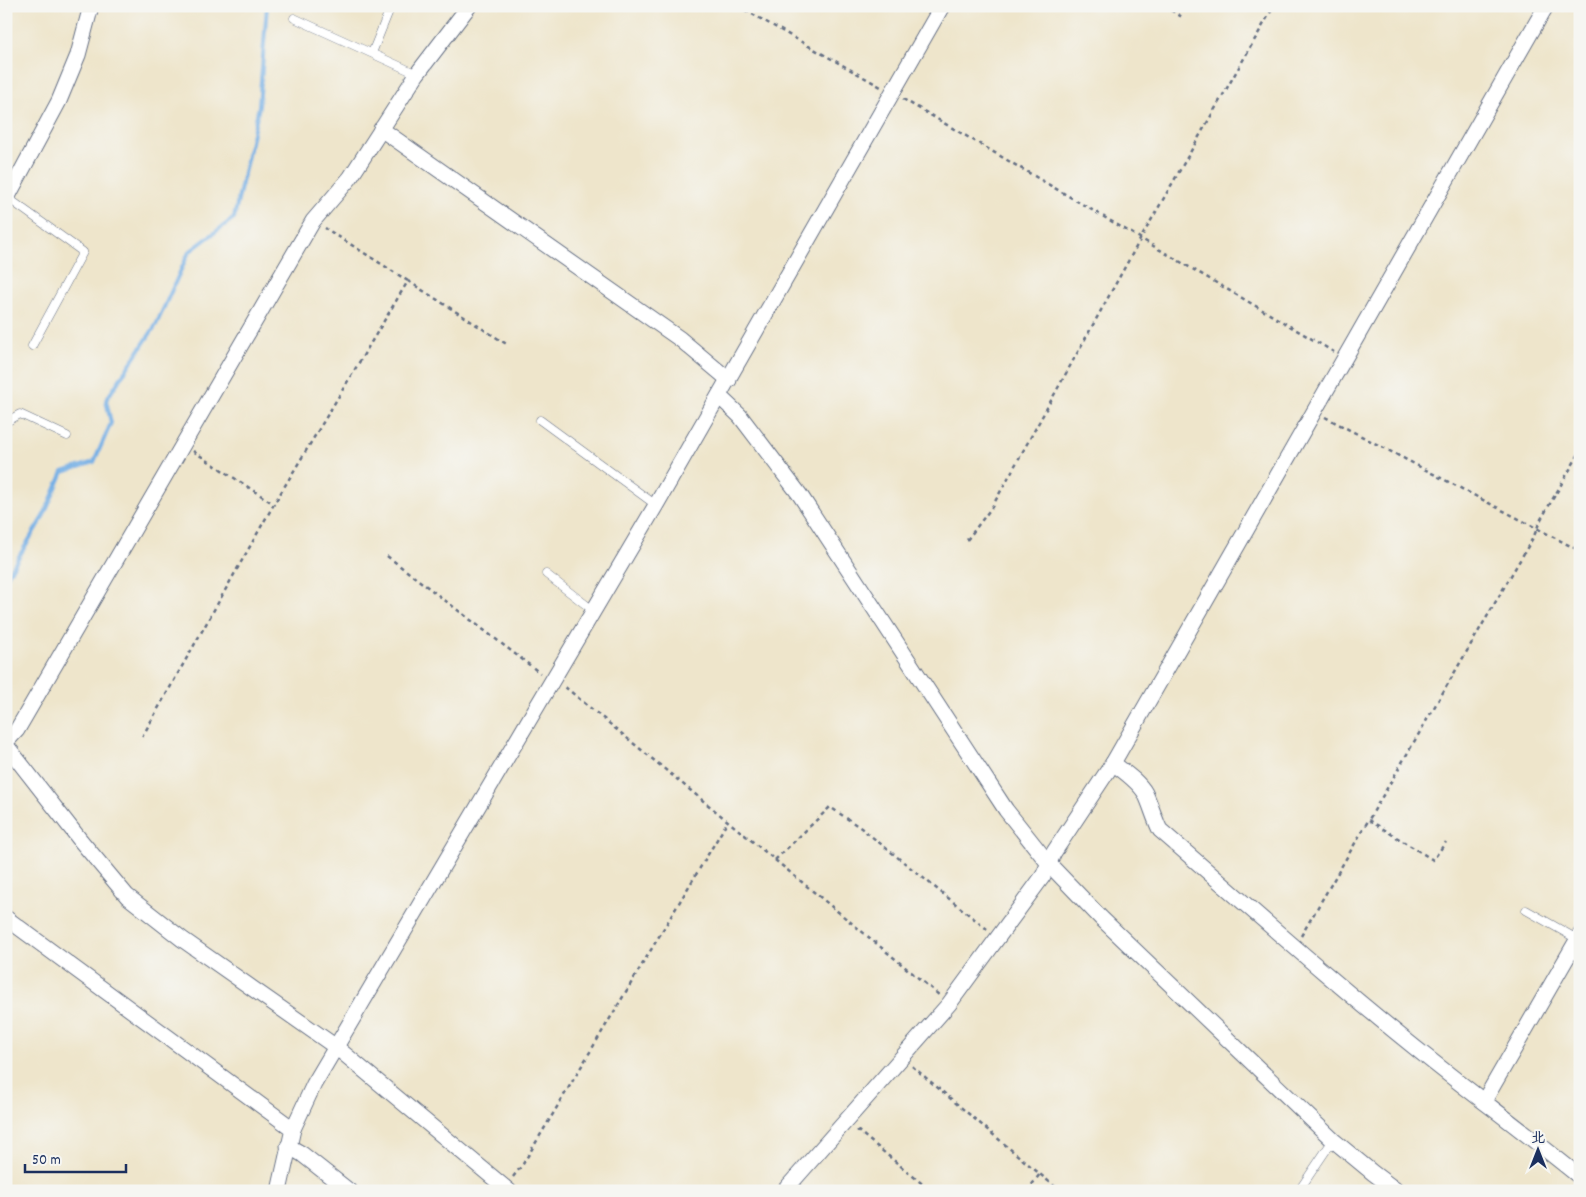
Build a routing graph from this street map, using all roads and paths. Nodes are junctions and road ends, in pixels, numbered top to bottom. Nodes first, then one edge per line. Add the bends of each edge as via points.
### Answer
1 (91, 6) edge
2 (391, 6) edge
3 (469, 6) edge
4 (738, 6) edge
5 (942, 6) edge
6 (1164, 6) edge
7 (1274, 6) edge
8 (1546, 6) edge
9 (1182, 17) dead end
10 (294, 18) dead end
11 (372, 53) junction
12 (417, 74) junction
13 (894, 94) junction
14 (381, 129) junction
15 (7, 198) edge
16 (313, 221) junction
17 (1141, 238) junction
18 (408, 281) junction
19 (508, 345) dead end
20 (32, 346) dead end
21 (1345, 359) junction
22 (728, 380) junction
23 (719, 396) junction
24 (1315, 412) junction
25 (540, 420) dead end
26 (6, 422) edge
27 (67, 436) dead end
28 (183, 445) junction
29 (1580, 452) edge
30 (274, 504) junction
31 (656, 505) junction
32 (1537, 529) junction
33 (967, 540) dead end
34 (1580, 551) edge
35 (387, 556) dead end
36 (546, 574) dead end
37 (594, 611) junction
38 (552, 681) junction
39 (142, 737) dead end
40 (6, 743) edge
41 (1109, 769) junction
42 (1368, 820) junction
43 (728, 821) junction
44 (1446, 842) dead end
45 (775, 860) junction
46 (1049, 864) junction
47 (1526, 910) dead end
48 (6, 918) edge
49 (1579, 937) edge
50 (998, 938) junction
51 (1295, 947) junction
52 (949, 1004) junction
53 (334, 1050) junction
54 (902, 1058) junction
55 (1484, 1101) junction
56 (846, 1121) junction
57 (293, 1129) junction
58 (1333, 1140) junction
59 (288, 1146) junction
60 (1040, 1174) junction
61 (1580, 1177) edge
62 (507, 1189) edge
63 (1300, 1189) dead end
64 (279, 1191) edge
65 (349, 1191) edge
66 (784, 1191) edge
67 (931, 1191) edge
68 (1028, 1191) edge
69 (1060, 1191) edge
70 (1397, 1191) edge

1 - 15 street via 78,55 59,101
2 - 11 lane
3 - 12 street
4 - 13 path
5 - 13 street
6 - 9 path
7 - 17 path
8 - 21 street
10 - 11 lane
11 - 12 lane
12 - 14 street
13 - 17 path
13 - 22 street
14 - 16 street via 350,178
14 - 22 street via 680,339
15 - 20 lane via 83,252
16 - 18 path
16 - 28 street
17 - 21 path
17 - 33 path via 992,507
18 - 19 path
18 - 30 path
21 - 24 street
22 - 23 street
23 - 31 street
23 - 46 street via 740,416 800,495 1006,810
24 - 32 path
24 - 41 street
25 - 31 lane
26 - 27 lane via 20,414
28 - 30 path
28 - 40 street via 17,730
29 - 32 path
30 - 39 path
31 - 37 street
32 - 34 path
32 - 42 path
35 - 38 path
36 - 37 lane
37 - 38 street
38 - 43 path via 563,686
38 - 53 street
40 - 53 street via 127,896
41 - 46 street
41 - 51 street via 1138,784 1160,830
42 - 44 path via 1433,860
42 - 51 path
43 - 45 path
43 - 62 path
45 - 50 path via 830,806
45 - 52 path
46 - 50 street
46 - 58 street
47 - 49 lane
48 - 57 street
49 - 55 street
50 - 52 street
51 - 55 street via 1428,1059
52 - 54 street
53 - 57 street
53 - 62 street
54 - 56 street
54 - 60 path
55 - 61 street
56 - 66 street
56 - 67 path
57 - 59 street
58 - 63 lane
58 - 70 street
59 - 64 street
59 - 65 street
60 - 68 path
60 - 69 path

